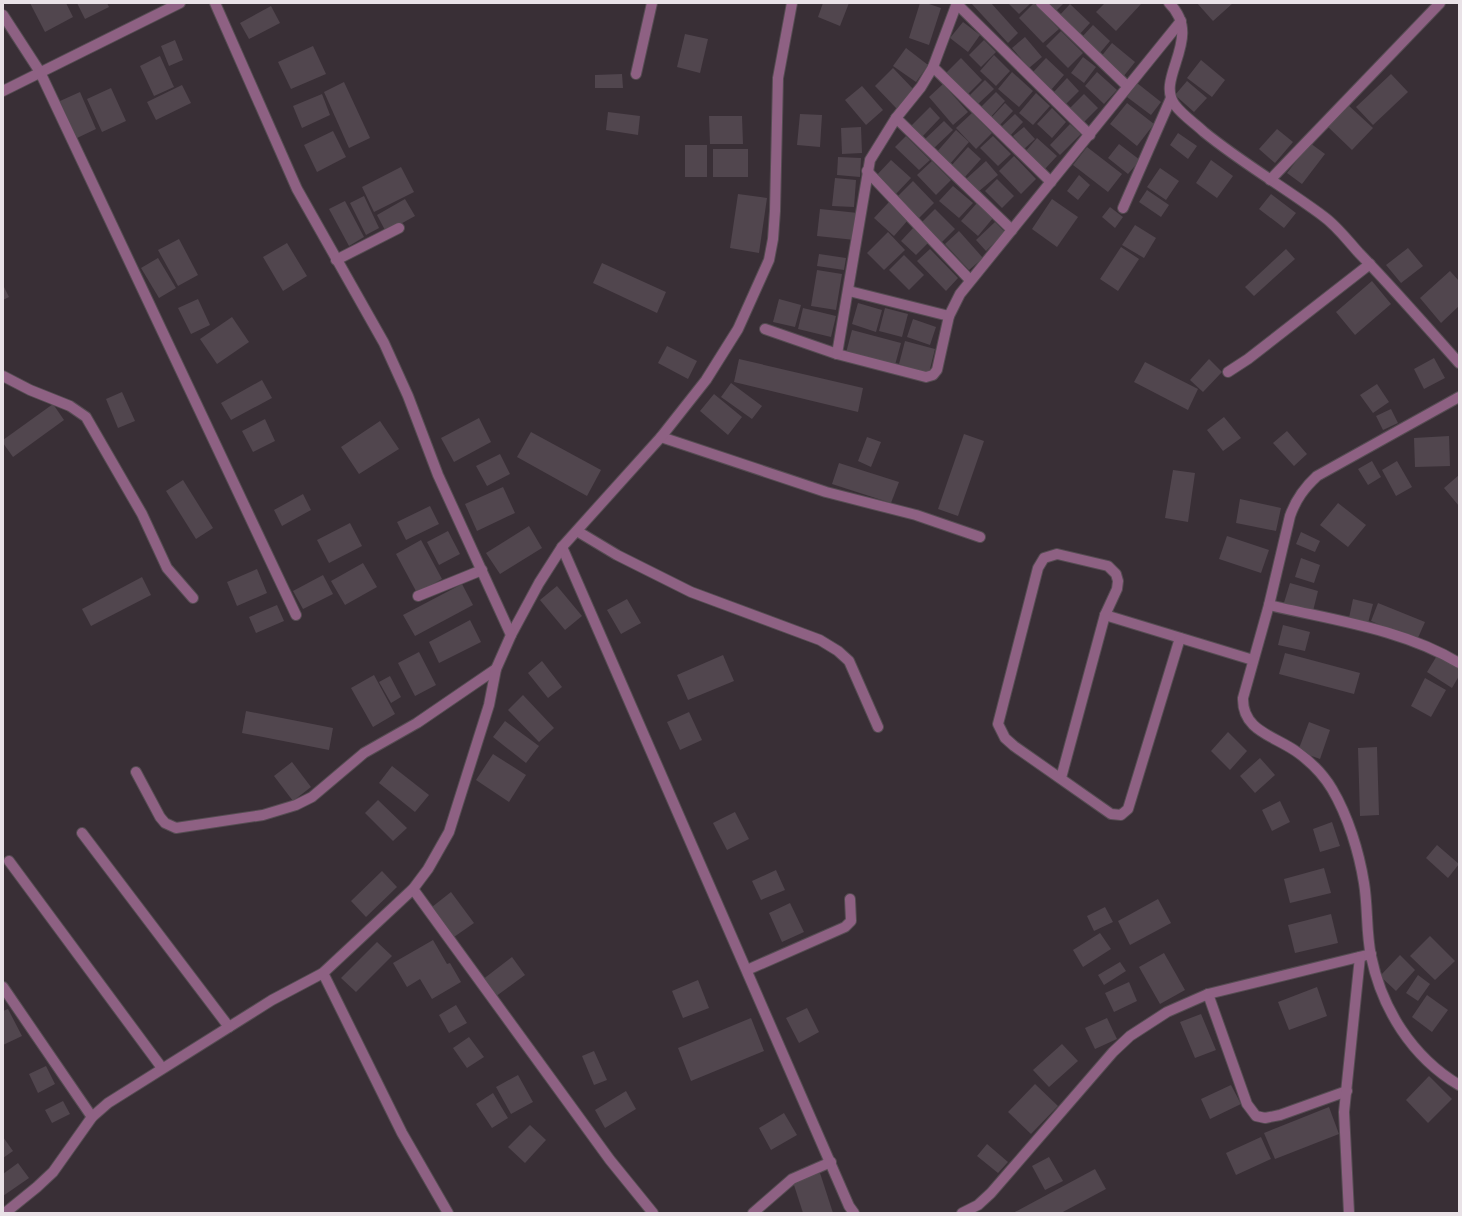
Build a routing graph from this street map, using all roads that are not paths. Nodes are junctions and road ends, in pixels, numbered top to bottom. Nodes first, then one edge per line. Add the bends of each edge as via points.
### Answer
1 (180, 3) edge
2 (216, 3) edge
3 (652, 3) edge
4 (792, 3) edge
5 (1041, 3) edge
6 (1169, 3) edge
7 (1440, 3) edge
8 (957, 4) edge
9 (3, 15) edge
10 (1181, 21) junction
11 (933, 67) junction
12 (40, 72) junction
13 (636, 74) dead end
14 (1127, 86) junction
15 (3, 91) edge
16 (1171, 98) junction
17 (896, 118) junction
18 (1090, 135) junction
19 (867, 171) junction
20 (1270, 180) junction
21 (1052, 182) junction
22 (1123, 208) dead end
23 (399, 228) dead end
24 (1012, 230) junction
25 (336, 260) junction
26 (1370, 264) junction
27 (970, 280) junction
28 (849, 291) junction
29 (949, 316) junction
30 (765, 329) dead end
31 (837, 354) junction
32 (1459, 363) edge
33 (1228, 372) dead end
34 (3, 376) edge
35 (1457, 403) edge
36 (661, 437) junction
37 (577, 531) junction
38 (980, 536) dead end
39 (562, 547) junction
40 (482, 570) junction
41 (418, 596) dead end
42 (193, 598) dead end
43 (1269, 605) junction
44 (296, 615) dead end
45 (1105, 616) junction
46 (511, 635) junction
47 (1180, 638) junction
48 (1253, 660) junction
49 (1459, 663) edge
50 (496, 669) junction
51 (878, 727) dead end
52 (136, 772) dead end
53 (1061, 778) junction
54 (82, 833) dead end
55 (9, 861) dead end
56 (413, 889) junction
57 (850, 899) dead end
58 (1371, 954) junction
59 (1360, 957) junction
60 (746, 970) junction
61 (323, 972) junction
62 (3, 987) edge
63 (1208, 994) junction
64 (229, 1027) junction
65 (162, 1068) junction
66 (1459, 1085) edge
67 (1347, 1091) junction
68 (92, 1117) junction
69 (831, 1162) junction
70 (5, 1213) edge
71 (448, 1213) edge
72 (654, 1213) edge
73 (753, 1213) edge
74 (854, 1213) edge
75 (962, 1213) edge
76 (1350, 1213) edge

1 - 12 street
2 - 25 street via 297,189
3 - 13 street
4 - 36 street via 778,78 775,211 769,260 738,329 706,380
5 - 14 street
6 - 10 street
7 - 20 street
8 - 11 street
8 - 18 street
9 - 12 street
10 - 14 street
10 - 16 street via 1182,42 1170,84
11 - 17 street via 921,88
11 - 21 street
12 - 15 street
12 - 44 street
14 - 18 street
16 - 20 street via 1181,112 1221,146
16 - 22 street
17 - 19 street via 870,160
17 - 24 street
18 - 21 street
19 - 27 street
19 - 28 street
20 - 26 street via 1325,217
21 - 24 street
23 - 25 street
24 - 27 street
25 - 40 street via 384,343 438,475
26 - 32 street
26 - 33 street
27 - 29 street
28 - 29 street
28 - 31 street
29 - 31 street via 937,370 933,375 926,377
30 - 31 street
34 - 42 street via 70,406 86,417 142,514 167,568
35 - 43 street via 1317,476 1303,489 1290,516
36 - 37 street
36 - 38 street via 826,492 916,515
37 - 39 street
37 - 51 street via 617,555 691,592 820,640 838,651 849,661
39 - 46 street via 538,583
39 - 60 street
40 - 41 street
40 - 46 street
43 - 48 street
43 - 49 street via 1409,639 1438,650
45 - 47 street
45 - 53 street
45 - 53 street via 1117,589 1118,581 1113,569 1057,554 1044,558 1038,568 998,724 1005,738 1014,746
46 - 50 street
47 - 48 street
47 - 53 street via 1126,813 1111,814
48 - 58 street via 1243,698 1248,720 1259,730 1309,761 1332,789 1347,819 1364,883
50 - 52 street via 364,753 312,797 263,815 176,828 165,823 160,817
50 - 56 street via 489,705 449,832 428,869
54 - 64 street
55 - 65 street
56 - 61 street
56 - 72 street via 610,1160
57 - 60 street via 852,916 849,924
58 - 59 street
58 - 66 street via 1383,995 1398,1027 1419,1054
59 - 63 street
59 - 67 street
60 - 69 street
61 - 64 street
61 - 71 street via 402,1133
62 - 68 street
63 - 67 street via 1247,1104 1256,1116 1265,1118 1280,1115
63 - 75 street via 1167,1012 1130,1036 1101,1065 991,1193 978,1205
64 - 65 street
65 - 68 street via 120,1094
67 - 76 street via 1344,1112
68 - 70 street via 53,1172
69 - 73 street via 792,1179
69 - 74 street

